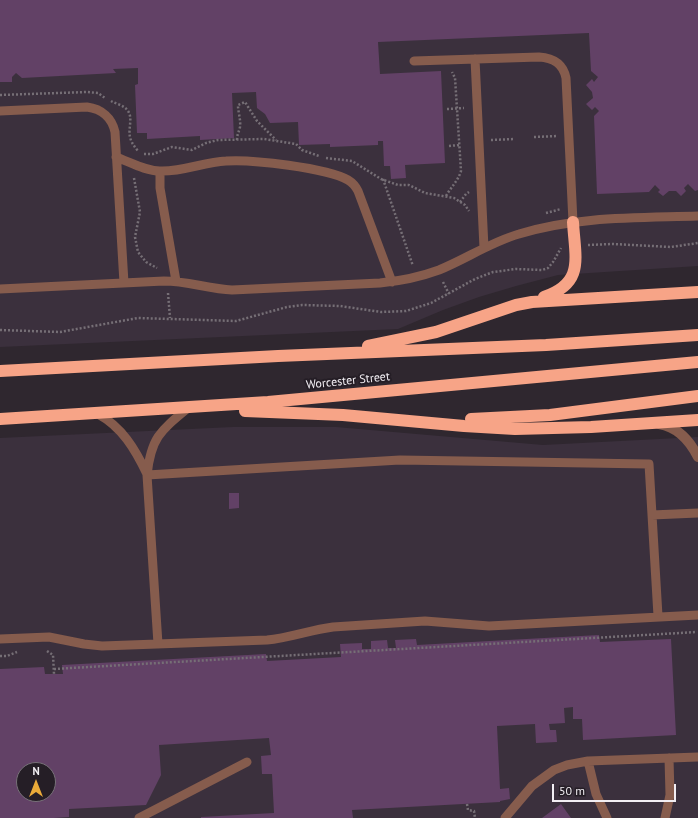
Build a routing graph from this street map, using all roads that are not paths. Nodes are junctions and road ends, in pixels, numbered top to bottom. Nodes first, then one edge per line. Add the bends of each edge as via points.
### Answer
1 (475, 59) junction
2 (414, 61) dead end
3 (0, 111) edge
4 (116, 157) junction
5 (160, 171) junction
6 (698, 216) edge
7 (573, 222) junction
8 (484, 248) junction
9 (176, 281) junction
10 (392, 282) junction
11 (124, 283) junction
12 (0, 289) edge
13 (698, 292) edge
14 (516, 306) junction
15 (698, 335) edge
16 (278, 356) junction
17 (698, 362) edge
18 (0, 371) edge
19 (698, 396) edge
20 (188, 408) junction
21 (98, 414) junction
22 (0, 419) edge
23 (398, 420) junction
24 (698, 420) edge
25 (651, 423) junction
26 (698, 457) edge
27 (147, 475) junction
28 (698, 513) edge
29 (652, 515) junction
30 (698, 614) edge
31 (658, 616) junction
32 (0, 639) edge
33 (158, 644) junction
34 (698, 757) edge
35 (669, 758) junction
36 (588, 761) junction
37 (247, 762) dead end
38 (139, 818) edge
39 (505, 818) edge
40 (607, 818) edge
41 (665, 818) edge

1 - 2 lane
1 - 7 lane via 546,57 554,59 564,70
1 - 8 lane
3 - 4 lane via 82,107 96,110 104,114 113,125
4 - 5 lane
4 - 11 lane
5 - 9 lane via 160,188
5 - 10 lane via 239,161 300,168 346,179 358,192
6 - 7 lane
7 - 8 lane via 520,233
7 - 14 highway via 575,265 570,282 554,293
8 - 10 lane via 431,273
9 - 10 lane via 232,290
9 - 11 lane
11 - 12 lane
13 - 14 highway via 548,300
14 - 16 highway via 421,335 366,346
15 - 16 highway
16 - 18 highway
17 - 20 highway, Worcester Street
19 - 23 highway via 521,417
20 - 21 highway, Worcester Street
20 - 23 highway
20 - 27 lane via 164,428 156,439
21 - 22 highway, Worcester Street
21 - 27 lane via 121,431
23 - 25 highway via 515,428
24 - 25 highway
25 - 26 street via 677,431 690,443
27 - 29 lane via 400,460 649,464
27 - 33 lane
28 - 29 lane
29 - 31 lane
30 - 31 lane
31 - 33 lane via 489,626 410,622 322,628 281,639
32 - 33 lane via 49,637 102,646
34 - 35 lane
35 - 36 lane
35 - 41 lane via 670,794
36 - 39 lane via 567,765 545,776 527,791
36 - 40 lane via 596,794
37 - 38 lane

